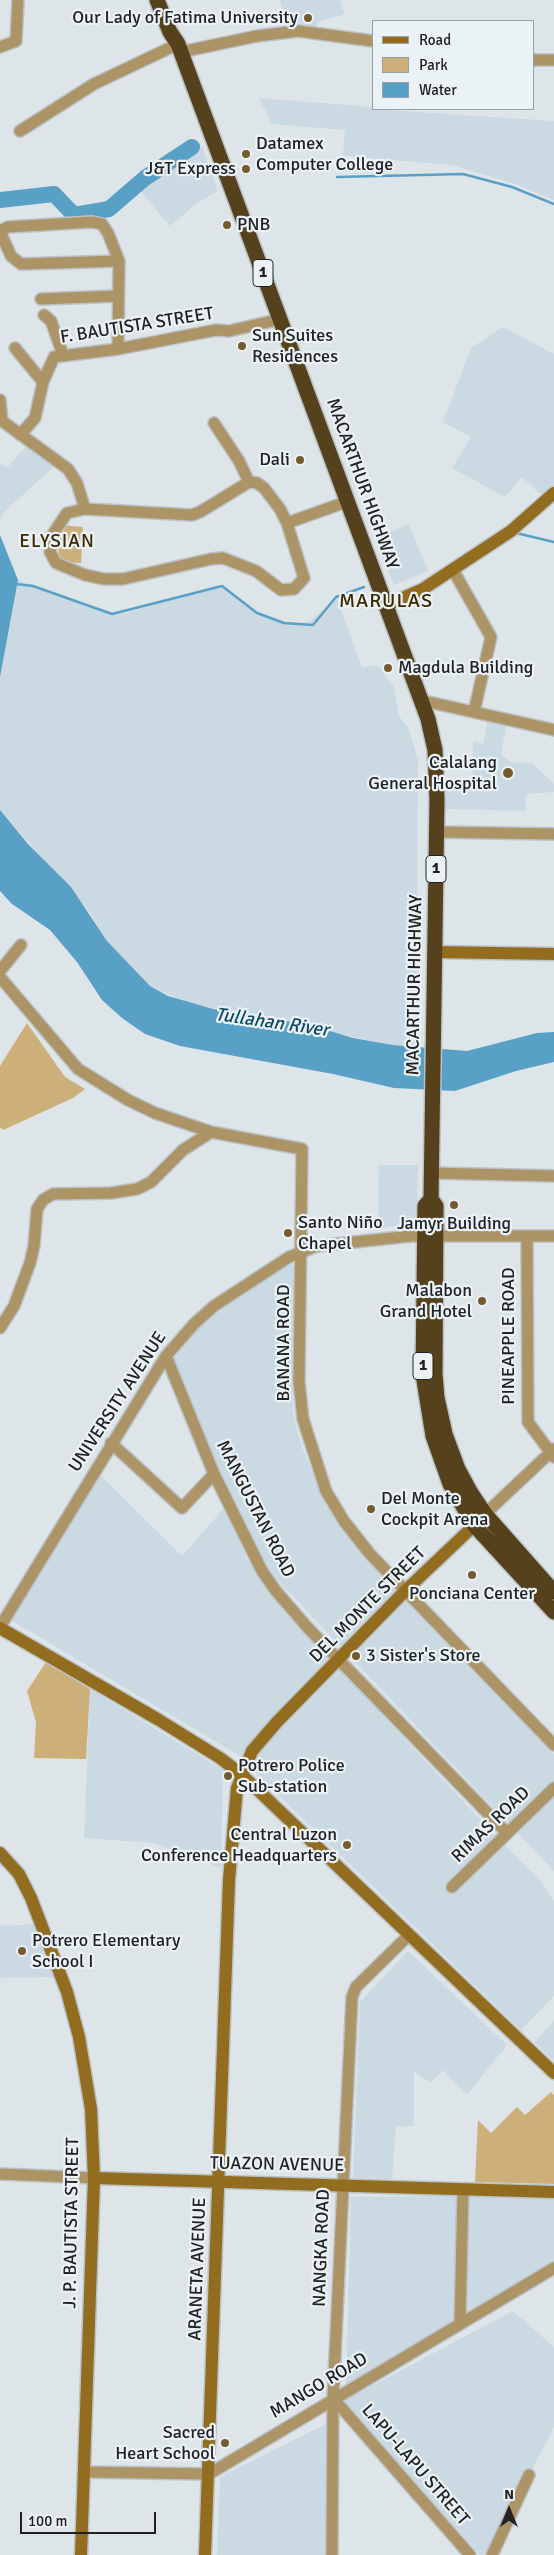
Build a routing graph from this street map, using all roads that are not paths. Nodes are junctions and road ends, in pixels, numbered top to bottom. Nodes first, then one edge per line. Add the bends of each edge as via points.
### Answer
1 (18, 0) edge
2 (157, 0) edge
3 (168, 0) edge
4 (372, 41) edge
5 (179, 45) junction
6 (0, 47) edge
7 (534, 60) edge
8 (554, 60) edge
9 (20, 131) dead end
10 (119, 261) junction
11 (117, 296) junction
12 (41, 299) dead end
13 (44, 315) dead end
14 (281, 319) junction
15 (15, 348) dead end
16 (118, 349) junction
17 (63, 356) junction
18 (43, 382) junction
19 (0, 400) edge
20 (214, 423) dead end
21 (20, 435) junction
22 (249, 482) junction
23 (554, 493) edge
24 (350, 501) junction
25 (85, 509) junction
26 (287, 523) junction
27 (454, 570) junction
28 (387, 605) junction
29 (424, 701) junction
30 (474, 712) junction
31 (554, 730) edge
32 (437, 832) junction
33 (554, 834) edge
34 (20, 945) dead end
35 (434, 952) junction
36 (554, 954) edge
37 (0, 971) edge
38 (0, 976) edge
39 (211, 1132) junction
40 (432, 1172) junction
41 (554, 1176) edge
42 (430, 1236) junction
43 (527, 1236) junction
44 (554, 1236) edge
45 (301, 1251) junction
46 (0, 1328) edge
47 (166, 1356) junction
48 (111, 1443) junction
49 (553, 1453) edge
50 (214, 1474) junction
51 (485, 1514) junction
52 (474, 1525) junction
53 (406, 1590) junction
54 (554, 1592) edge
55 (554, 1612) edge
56 (0, 1628) edge
57 (338, 1660) junction
58 (554, 1745) edge
59 (242, 1774) junction
60 (554, 1788) edge
61 (507, 1833) junction
62 (0, 1853) edge
63 (452, 1887) dead end
64 (408, 1936) junction
65 (554, 2073) edge
66 (0, 2174) edge
67 (94, 2178) junction
68 (219, 2182) junction
69 (342, 2184) junction
70 (463, 2188) junction
71 (554, 2192) edge
72 (554, 2268) edge
73 (460, 2323) junction
74 (333, 2398) junction
75 (85, 2472) junction
76 (209, 2474) junction
77 (529, 2475) dead end
78 (81, 2555) edge
79 (205, 2555) edge
80 (332, 2555) edge
81 (470, 2555) edge
82 (492, 2555) edge

1 - 6 street via 16,41
2 - 5 highway, MACARTHUR HIGHWAY / 1
3 - 5 highway, MACARTHUR HIGHWAY / 1 via 178,29
4 - 5 street via 298,31
5 - 9 street via 94,84
5 - 14 highway, MACARTHUR HIGHWAY / 1
7 - 8 street
10 - 10 street via 21,264 11,256 2,230 97,222 108,233
10 - 11 street
11 - 12 street
11 - 16 street
13 - 17 street via 51,321
14 - 16 street, F. BAUTISTA STREET via 230,331 216,330
14 - 24 highway, MACARTHUR HIGHWAY / 1
15 - 18 street
16 - 17 street, F. BAUTISTA STREET
17 - 18 street, F. BAUTISTA STREET via 51,360
18 - 21 street, F. BAUTISTA STREET via 35,418
19 - 21 street via 2,421
20 - 22 street
21 - 25 street via 68,469 77,483
22 - 25 street via 192,515
22 - 26 street via 264,488
23 - 27 street via 511,532
24 - 26 street
24 - 28 highway, MACARTHUR HIGHWAY / 1
25 - 26 street via 67,513 62,518 50,543 50,552 56,563 104,579 123,580 223,558 256,571 281,590 294,589 304,578
27 - 28 street via 418,592
27 - 30 street via 491,637
28 - 29 highway, MACARTHUR HIGHWAY / 1
29 - 30 street
29 - 32 highway, MACARTHUR HIGHWAY / 1 via 435,750
30 - 31 street
32 - 33 street
32 - 35 highway, MACARTHUR HIGHWAY / 1
34 - 37 street
35 - 36 street
35 - 40 highway, MACARTHUR HIGHWAY / 1
38 - 39 street via 78,1069 137,1105
39 - 45 street, BANANA ROAD via 302,1149
39 - 46 street via 183,1150 151,1182 137,1189 53,1194 42,1200 37,1209 30,1263 14,1306
40 - 41 street
40 - 42 highway, MACARTHUR HIGHWAY / 1 via 431,1198 436,1206
42 - 43 street, UNIVERSITY AVENUE
42 - 45 street, UNIVERSITY AVENUE via 354,1241
42 - 51 highway, MACARTHUR HIGHWAY / 1 via 437,1398 445,1434 458,1469
42 - 52 highway, MACARTHUR HIGHWAY / 1 via 423,1374 425,1398 446,1474
43 - 44 street, UNIVERSITY AVENUE
43 - 49 street, PINEAPPLE ROAD via 526,1413 528,1422
45 - 47 street, UNIVERSITY AVENUE via 214,1306
45 - 53 street, BANANA ROAD via 299,1381 303,1419 313,1456 326,1491 344,1521 370,1554
47 - 48 street, UNIVERSITY AVENUE
47 - 50 street, MANGUSTAN ROAD
48 - 50 street via 182,1508
48 - 56 street, UNIVERSITY AVENUE
49 - 51 street, DEL MONTE STREET
50 - 57 street, MANGUSTAN ROAD via 265,1576
51 - 52 street, DEL MONTE STREET
51 - 54 highway, MACARTHUR HIGHWAY / 1
52 - 53 street, DEL MONTE STREET
52 - 55 highway, MACARTHUR HIGHWAY / 1
53 - 57 street, DEL MONTE STREET
53 - 58 street, BANANA ROAD
56 - 59 street via 159,1720
57 - 59 street, DEL MONTE STREET via 252,1751
57 - 61 street, MANGUSTAN ROAD
59 - 64 street
59 - 68 street, ARANETA AVENUE via 233,1818 229,1880
60 - 61 street, RIMAS ROAD
61 - 63 street, RIMAS ROAD
62 - 67 street, J. P. BAUTISTA STREET via 19,1874 55,1958 79,2036 91,2109
64 - 65 street
64 - 69 street, NANGKA ROAD via 356,1986 352,1997
66 - 67 street, TUAZON AVENUE
67 - 68 street, TUAZON AVENUE
67 - 75 street, J. P. BAUTISTA STREET
68 - 69 street, TUAZON AVENUE
68 - 76 street, ARANETA AVENUE
69 - 70 street, TUAZON AVENUE
69 - 74 street, NANGKA ROAD
70 - 71 street, TUAZON AVENUE
70 - 73 street
72 - 73 street, MANGO ROAD
73 - 74 street, MANGO ROAD
74 - 76 street, MANGO ROAD
74 - 80 street, NANGKA ROAD
74 - 81 street, LAPU-LAPU STREET
75 - 76 street
75 - 78 street, J. P. BAUTISTA STREET
76 - 79 street, ARANETA AVENUE
77 - 82 street

